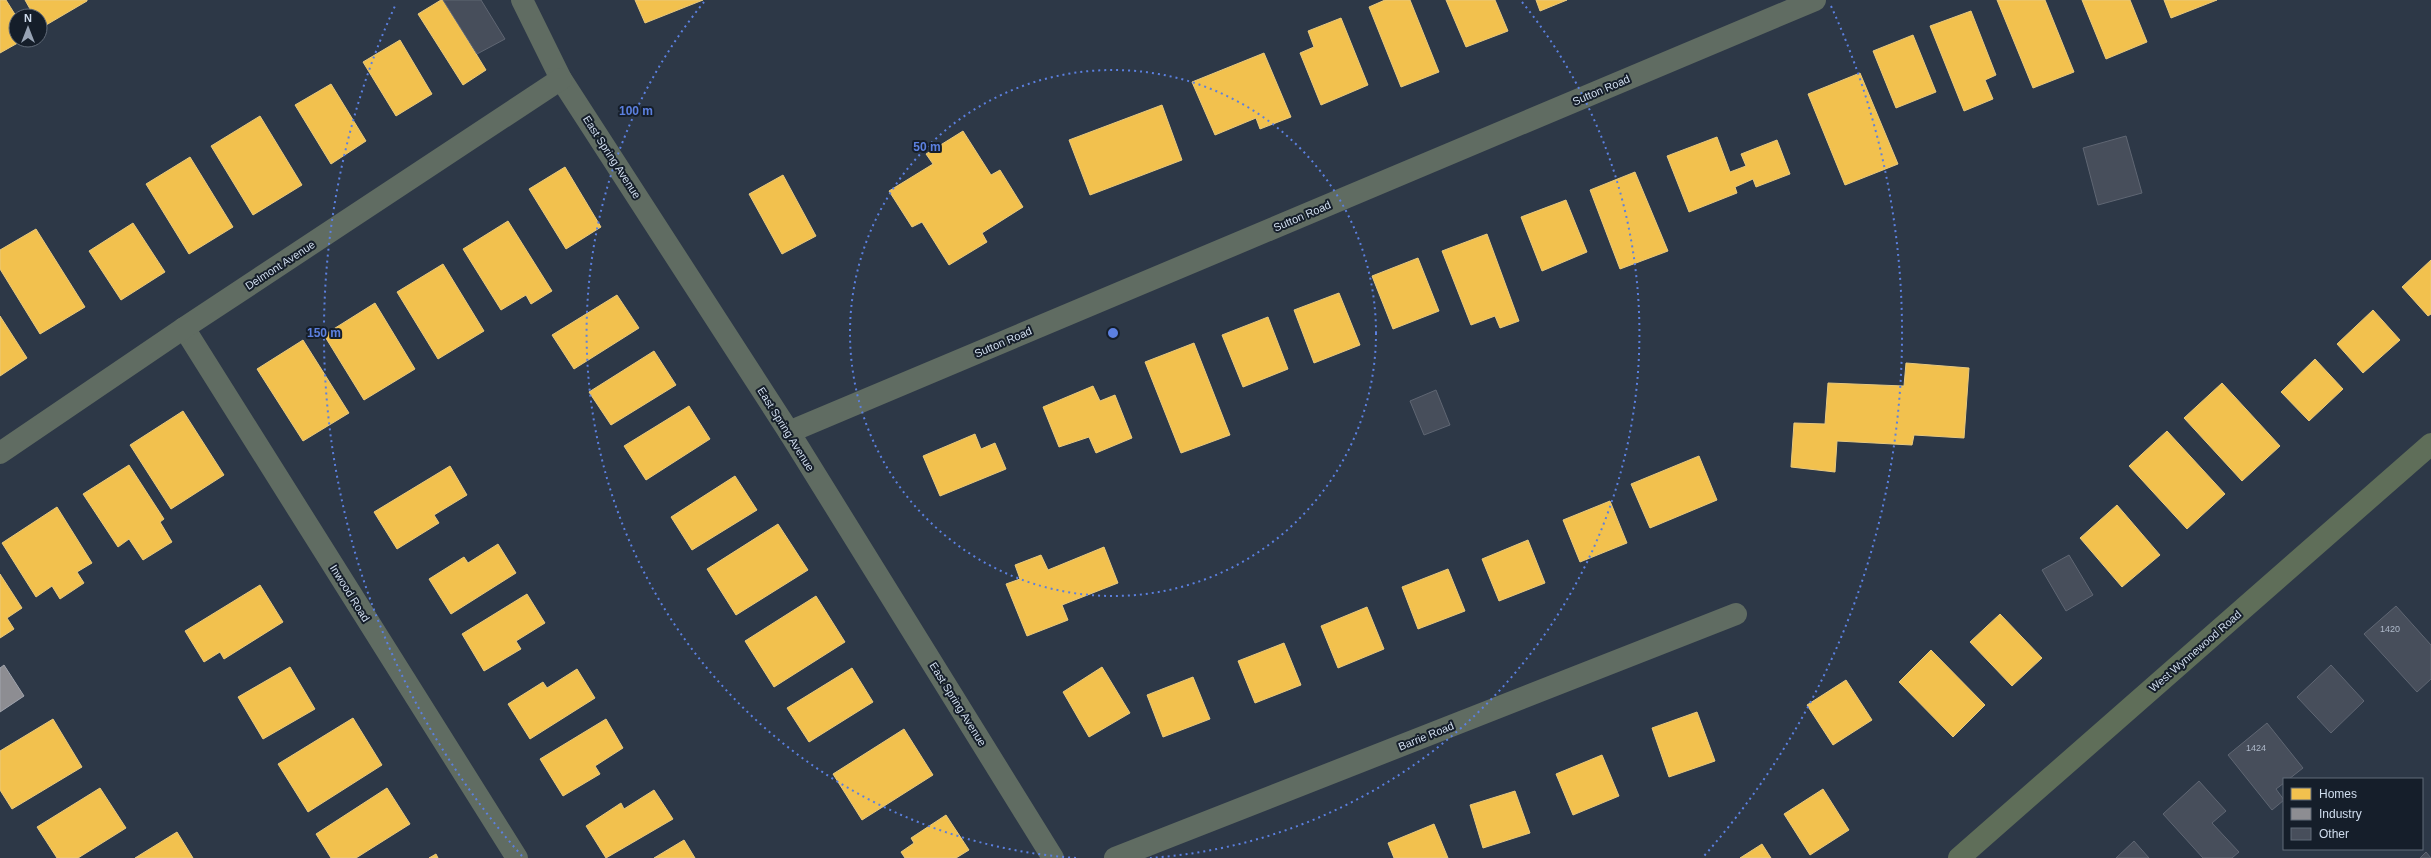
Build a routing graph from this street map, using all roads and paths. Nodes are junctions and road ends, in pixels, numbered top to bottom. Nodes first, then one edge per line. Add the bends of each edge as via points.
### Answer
1 (522, 0) edge
2 (1815, 0) edge
3 (562, 79) junction
4 (184, 328) junction
5 (789, 432) junction
6 (2431, 444) edge
7 (0, 453) edge
8 (1736, 614) dead end
9 (517, 858) edge
10 (1053, 858) edge
11 (1115, 858) edge
12 (1959, 858) edge

1 - 3 street, East Spring Avenue
2 - 5 street, Sutton Road
3 - 4 street, Delmont Avenue
3 - 5 street, East Spring Avenue
4 - 7 street, Delmont Avenue
4 - 9 street, Inwood Road
5 - 10 street, East Spring Avenue
6 - 12 main road, West Wynnewood Road
8 - 11 street, Barrie Road

